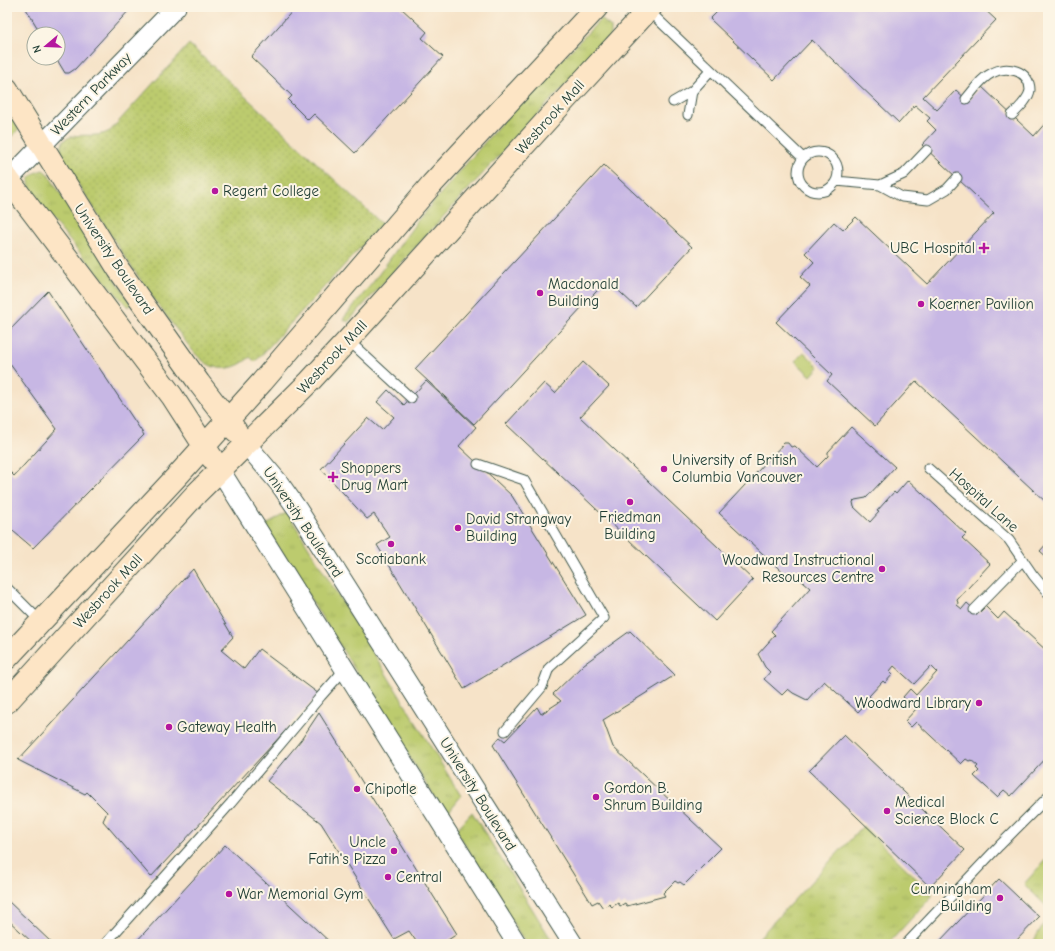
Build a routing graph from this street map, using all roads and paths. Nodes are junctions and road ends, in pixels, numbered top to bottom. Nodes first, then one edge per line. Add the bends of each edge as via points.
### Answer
1 (597, 7) edge
2 (648, 8) edge
3 (168, 10) edge
4 (711, 70) junction
5 (7, 89) edge
6 (692, 91) junction
7 (966, 99) dead end
8 (673, 102) dead end
9 (688, 115) dead end
10 (1012, 115) dead end
11 (42, 145) junction
12 (927, 150) dead end
13 (803, 158) junction
14 (957, 178) dead end
15 (7, 180) edge
16 (836, 181) junction
17 (880, 185) junction
18 (348, 340) junction
19 (411, 398) dead end
20 (228, 420) junction
21 (246, 444) junction
22 (204, 446) junction
23 (478, 464) dead end
24 (928, 468) dead end
25 (220, 470) junction
26 (1023, 560) junction
27 (7, 588) edge
28 (1048, 593) edge
29 (974, 610) dead end
30 (41, 622) junction
31 (7, 658) edge
32 (344, 668) junction
33 (7, 702) edge
34 (505, 731) dead end
35 (1048, 798) edge
36 (105, 944) edge
37 (517, 944) edge
38 (573, 944) edge
39 (906, 944) edge

1 - 20 main road, Wesbrook Mall via 432,184
2 - 4 lane
2 - 18 main road, Wesbrook Mall
3 - 11 street, Western Parkway
4 - 6 lane
4 - 13 lane
5 - 11 main road, University Boulevard
6 - 8 lane
6 - 9 lane
7 - 10 lane via 986,76 1003,69 1012,69 1025,77 1030,90 1028,97
11 - 15 street, Western Parkway
11 - 20 main road, University Boulevard via 119,270
12 - 17 lane via 904,174
13 - 16 lane via 815,152 828,154 839,170
13 - 16 lane via 799,177 806,188 818,192 825,191
14 - 17 lane via 947,189 928,200 902,197
15 - 22 main road via 172,396
16 - 17 lane
18 - 19 lane
18 - 21 main road, Wesbrook Mall
20 - 21 main road, University Boulevard
20 - 22 main road, Wesbrook Mall
21 - 25 main road, Wesbrook Mall
21 - 38 street, University Boulevard via 298,510
22 - 25 main road
22 - 30 main road, Wesbrook Mall
23 - 34 lane via 524,480 604,618 549,668 542,687
24 - 26 lane, Hospital Lane via 1010,540
25 - 32 street
25 - 33 main road, Wesbrook Mall
26 - 28 lane, Hospital Lane
26 - 29 lane
27 - 30 lane
30 - 31 main road, Wesbrook Mall
32 - 36 lane via 231,803
32 - 37 street
35 - 39 lane

